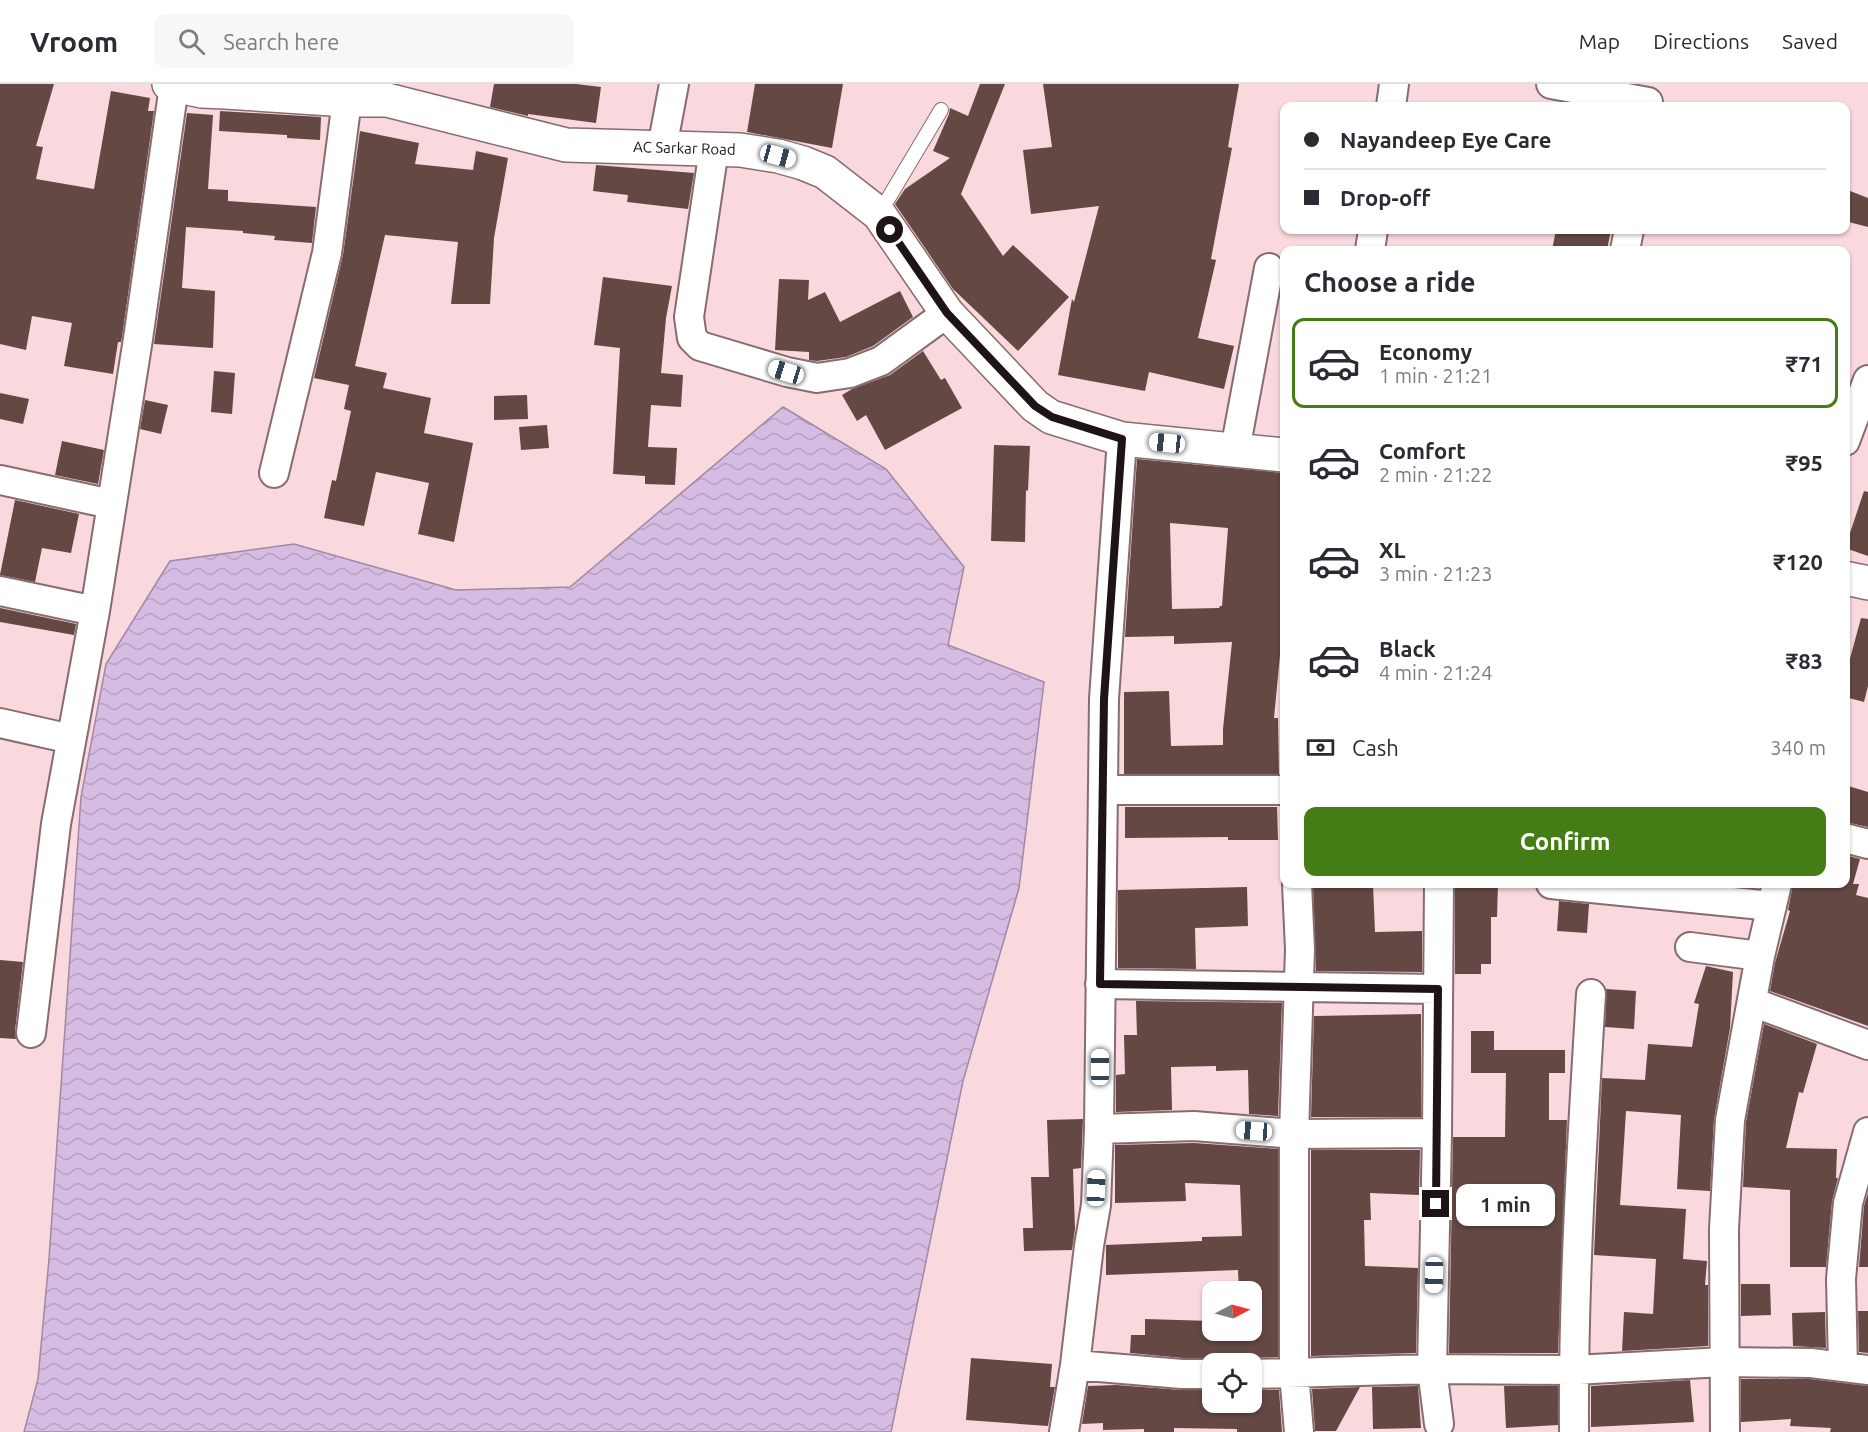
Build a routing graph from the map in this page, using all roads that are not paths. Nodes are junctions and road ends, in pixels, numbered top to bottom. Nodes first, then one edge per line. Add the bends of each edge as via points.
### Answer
1 (674, 84) edge
2 (1394, 84) edge
3 (1551, 84) edge
4 (172, 85) edge
5 (398, 92) edge
6 (1648, 97) edge
7 (346, 100) junction
8 (1392, 102) edge
9 (941, 110) dead end
10 (662, 148) junction
11 (714, 149) junction
12 (879, 214) junction
13 (1269, 268) dead end
14 (947, 313) junction
15 (1868, 380) edge
16 (1850, 428) edge
17 (1122, 439) junction
18 (1235, 450) junction
19 (1280, 455) edge
20 (274, 473) dead end
21 (0, 480) edge
22 (111, 504) junction
23 (1850, 579) edge
24 (1868, 583) edge
25 (0, 591) edge
26 (95, 611) junction
27 (0, 723) edge
28 (71, 739) junction
29 (1103, 790) junction
30 (1280, 790) edge
31 (1850, 839) edge
32 (1868, 844) edge
33 (1297, 888) edge
34 (1439, 888) edge
35 (1632, 888) edge
36 (1774, 895) edge
37 (1690, 947) dead end
38 (1760, 956) junction
39 (1100, 984) junction
40 (1299, 986) junction
41 (1438, 989) junction
42 (1591, 993) dead end
43 (1752, 1002) junction
44 (31, 1033) dead end
45 (1868, 1045) edge
46 (1099, 1129) junction
47 (1868, 1132) edge
48 (1437, 1133) junction
49 (1294, 1134) junction
50 (1724, 1362) junction
51 (1075, 1365) junction
52 (1856, 1368) edge
53 (1432, 1369) junction
54 (1574, 1370) junction
55 (1294, 1373) junction
56 (1202, 1374) edge
57 (1262, 1374) edge
58 (1439, 1424) dead end
59 (1064, 1432) edge
60 (1299, 1432) edge
61 (1574, 1432) edge
62 (1725, 1432) edge

1 - 10 street
2 - 8 street
3 - 6 street
4 - 7 street, AC Sarkar Road via 202,91
4 - 22 street
5 - 7 street, AC Sarkar Road
5 - 10 street, AC Sarkar Road via 566,145
7 - 20 street via 327,253
9 - 12 lane
10 - 11 street, AC Sarkar Road
11 - 12 street, AC Sarkar Road via 740,150 803,163 825,172
11 - 14 street via 689,317 692,338 700,346 817,378 850,373 881,361
12 - 14 street, AC Sarkar Road
13 - 18 street
14 - 17 street, AC Sarkar Road via 1035,406 1052,417
15 - 16 street
17 - 18 street, AC Sarkar Road
17 - 29 street via 1104,699
18 - 19 street, AC Sarkar Road
21 - 22 street
22 - 26 street
23 - 24 street
25 - 26 street
26 - 28 street
27 - 28 street
28 - 44 street via 56,824
29 - 30 street
29 - 39 street
31 - 32 street
33 - 40 street
34 - 41 street
35 - 36 street
36 - 38 street
37 - 38 street
38 - 43 street
39 - 40 street
39 - 46 street
40 - 41 street
40 - 49 street
41 - 48 street
42 - 54 street via 1578,1200
43 - 45 street
43 - 50 street via 1730,1120 1724,1229
46 - 49 street via 1194,1126
46 - 51 street via 1096,1205
47 - 52 street via 1848,1203 1842,1279
48 - 49 street
48 - 53 street
49 - 55 street
50 - 52 street
50 - 54 street
50 - 62 street
51 - 56 street
51 - 59 street
53 - 54 street
53 - 55 street
53 - 58 street
54 - 61 street
55 - 57 street
55 - 60 street

